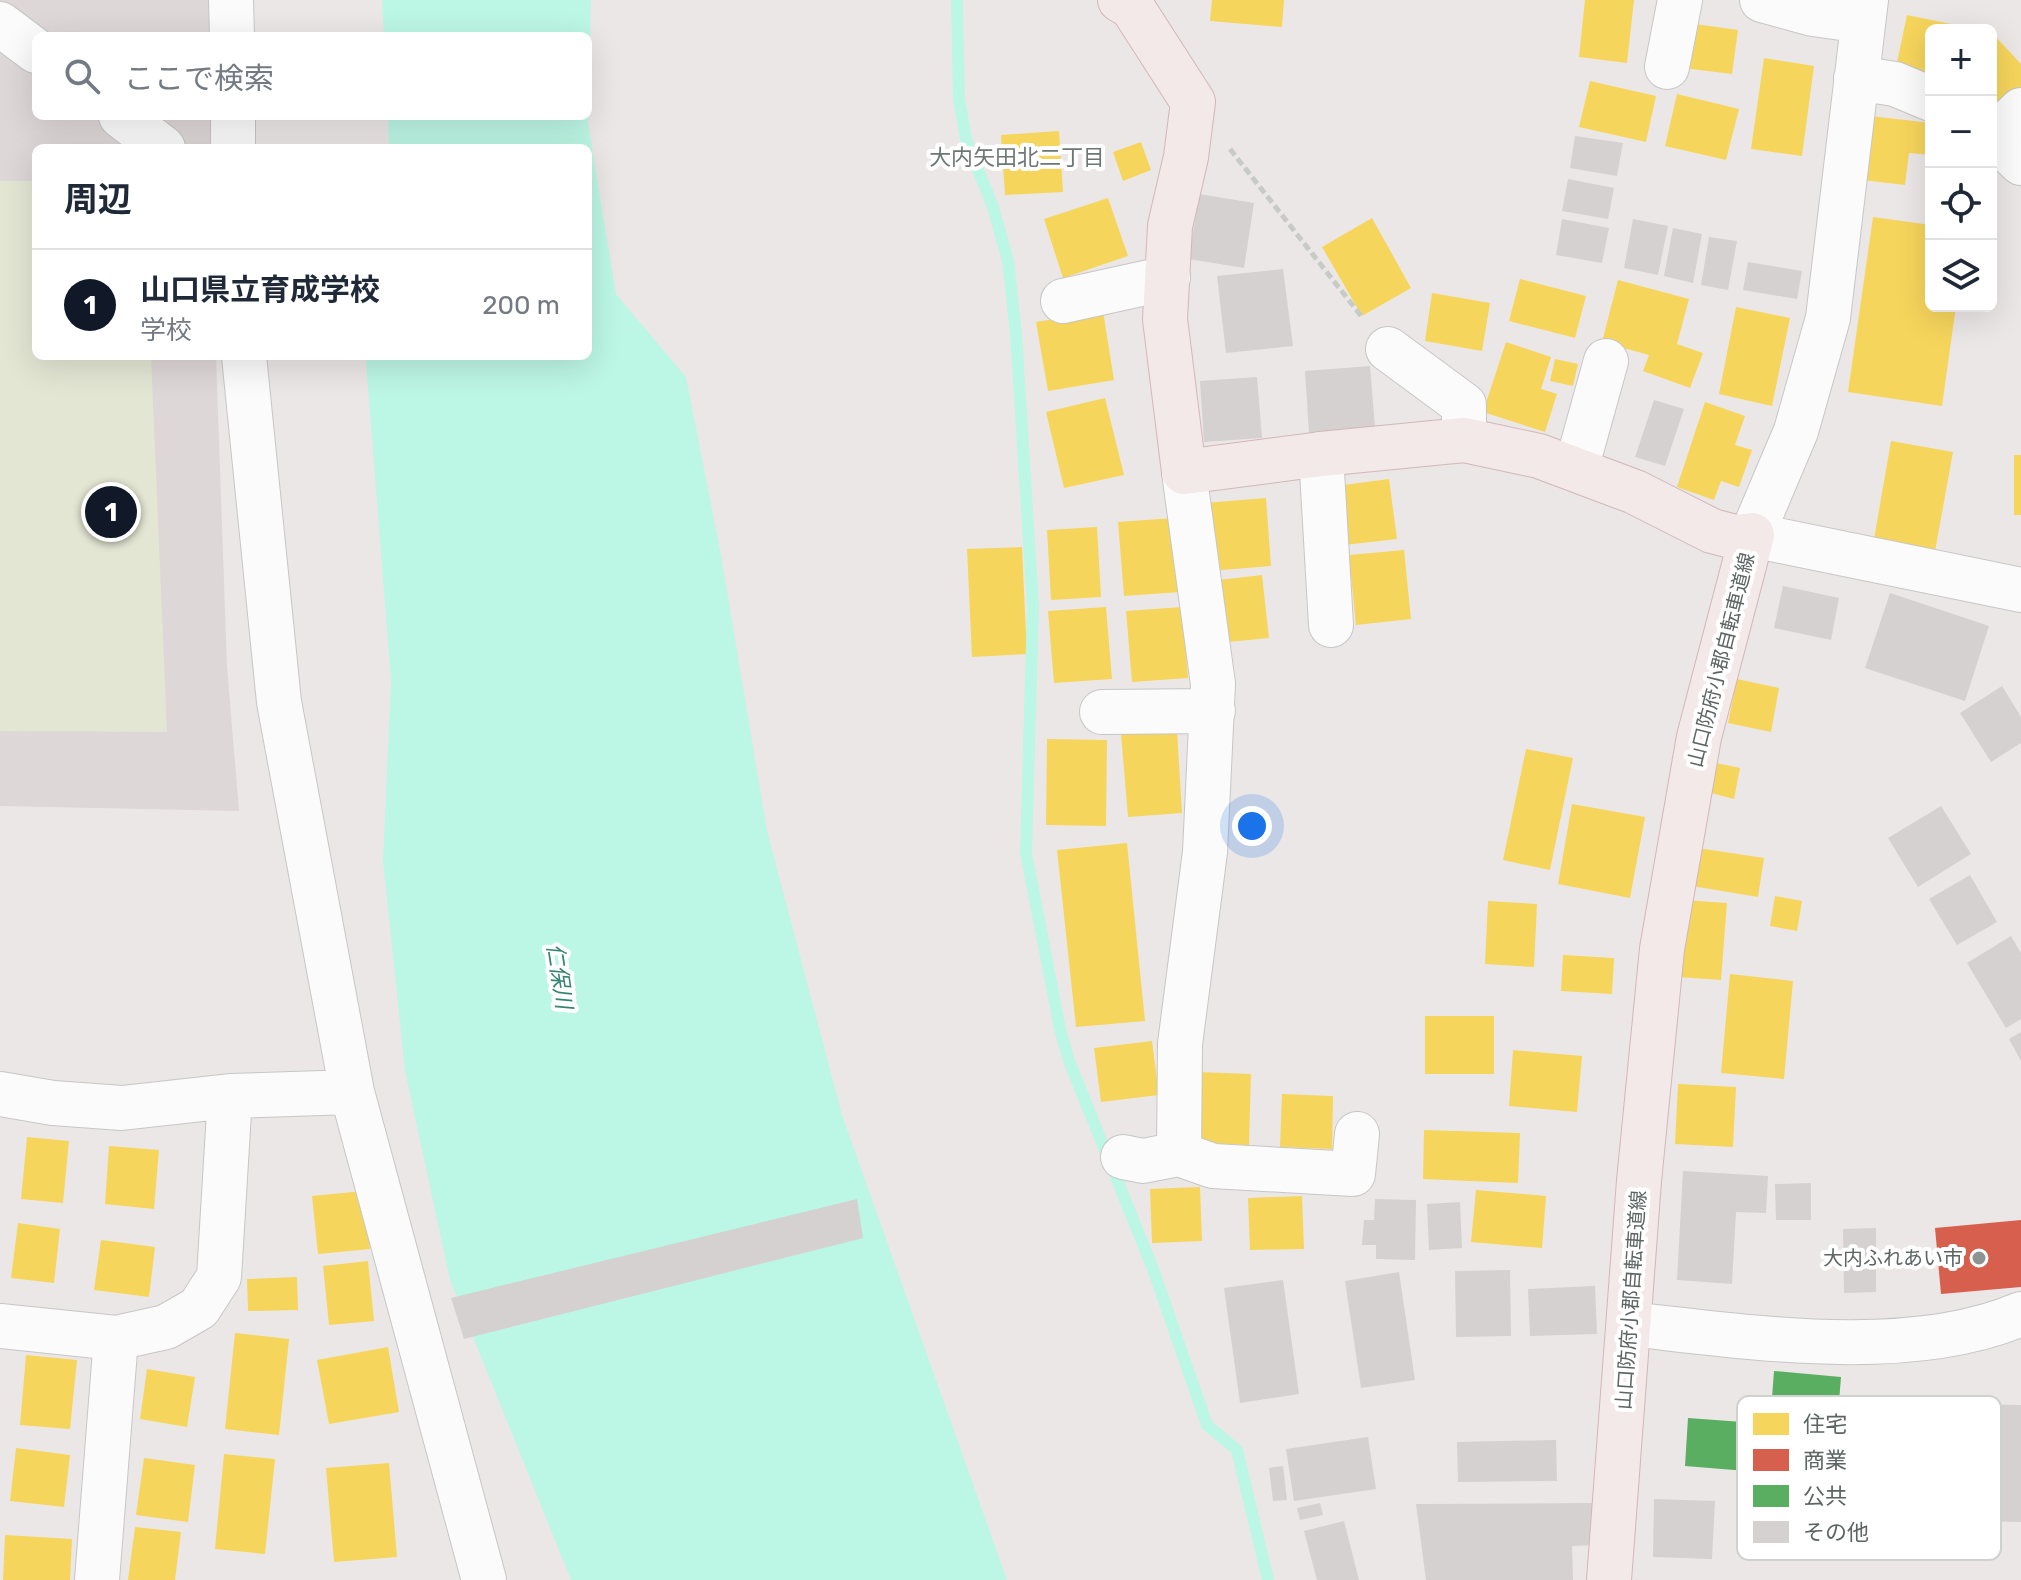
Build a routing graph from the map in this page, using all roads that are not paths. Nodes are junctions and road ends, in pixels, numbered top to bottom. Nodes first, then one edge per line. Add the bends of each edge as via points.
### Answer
1 (231, 0) edge
2 (1120, 0) edge
3 (1680, 0) edge
4 (1762, 0) edge
5 (1865, 10) edge
6 (0, 24) edge
7 (232, 32) edge
8 (32, 48) edge
9 (1667, 67) dead end
10 (1856, 78) junction
11 (1925, 96) edge
12 (126, 120) edge
13 (233, 120) edge
14 (158, 144) edge
15 (233, 144) edge
16 (1168, 278) junction
17 (1063, 301) dead end
18 (1388, 349) road end
19 (244, 360) edge
20 (1606, 361) dead end
21 (1464, 440) junction
22 (1321, 454) junction
23 (1576, 469) junction
24 (1184, 472) junction
25 (1752, 535) junction
26 (2021, 590) edge
27 (1331, 625) dead end
28 (1213, 711) junction
29 (1102, 712) dead end
30 (352, 1092) junction
31 (0, 1094) edge
32 (230, 1096) junction
33 (1179, 1154) junction
34 (1123, 1157) dead end
35 (1355, 1172) dead end
36 (2021, 1314) edge
37 (1630, 1324) junction
38 (0, 1326) edge
39 (116, 1338) junction
40 (97, 1580) edge
41 (484, 1580) edge
42 (1609, 1580) edge

1 - 7 street
2 - 16 main road via 1132,7 1193,102 1170,226
3 - 9 street
4 - 5 street via 1813,14
5 - 10 street
6 - 8 street
10 - 11 street via 1895,84
10 - 25 street via 1828,318 1796,431
12 - 14 street
13 - 15 street
16 - 17 street
16 - 24 main road via 1165,319
18 - 21 street via 1464,405
19 - 30 street via 279,702
20 - 23 street
21 - 22 main road, 山口防府小郡自転車道線
21 - 23 main road, 山口防府小郡自転車道線
22 - 24 main road, 山口防府小郡自転車道線
22 - 27 street
23 - 25 main road, 山口防府小郡自転車道線 via 1712,531
24 - 28 street
25 - 26 street
25 - 37 main road, 山口防府小郡自転車道線 via 1699,737 1662,949
28 - 29 street
28 - 33 street via 1205,852 1180,1044
30 - 32 street
30 - 41 street
31 - 32 street via 122,1108
32 - 39 street via 219,1277 199,1308 188,1315 166,1327
33 - 34 street via 1143,1161
33 - 35 street via 1213,1166
36 - 37 street via 1971,1330 1872,1342
37 - 42 main road, 山口防府小郡自転車道線
38 - 39 street
39 - 40 street

